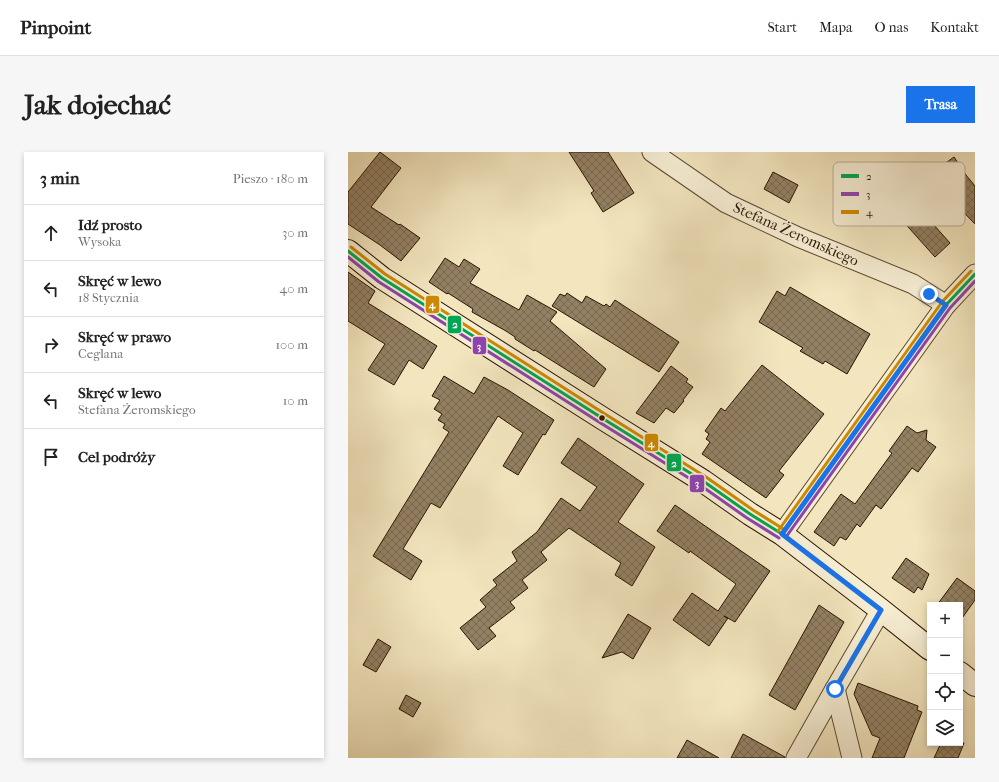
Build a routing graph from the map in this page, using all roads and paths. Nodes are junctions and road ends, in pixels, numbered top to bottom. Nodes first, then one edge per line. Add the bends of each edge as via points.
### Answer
1 (652, 152) edge
2 (348, 251) edge
3 (975, 274) edge
4 (946, 305) junction
5 (782, 534) junction
6 (881, 610) junction
7 (927, 647) edge
8 (961, 674) edge
9 (975, 685) edge
10 (835, 689) junction
11 (796, 758) edge
12 (852, 758) edge

1 - 4 street, Stefana Żeromskiego via 726,203 798,237 913,284
2 - 5 street via 382,278 703,481
3 - 4 street
4 - 5 street
5 - 6 street
6 - 7 street
6 - 10 street
8 - 9 street
10 - 11 street
10 - 12 street

